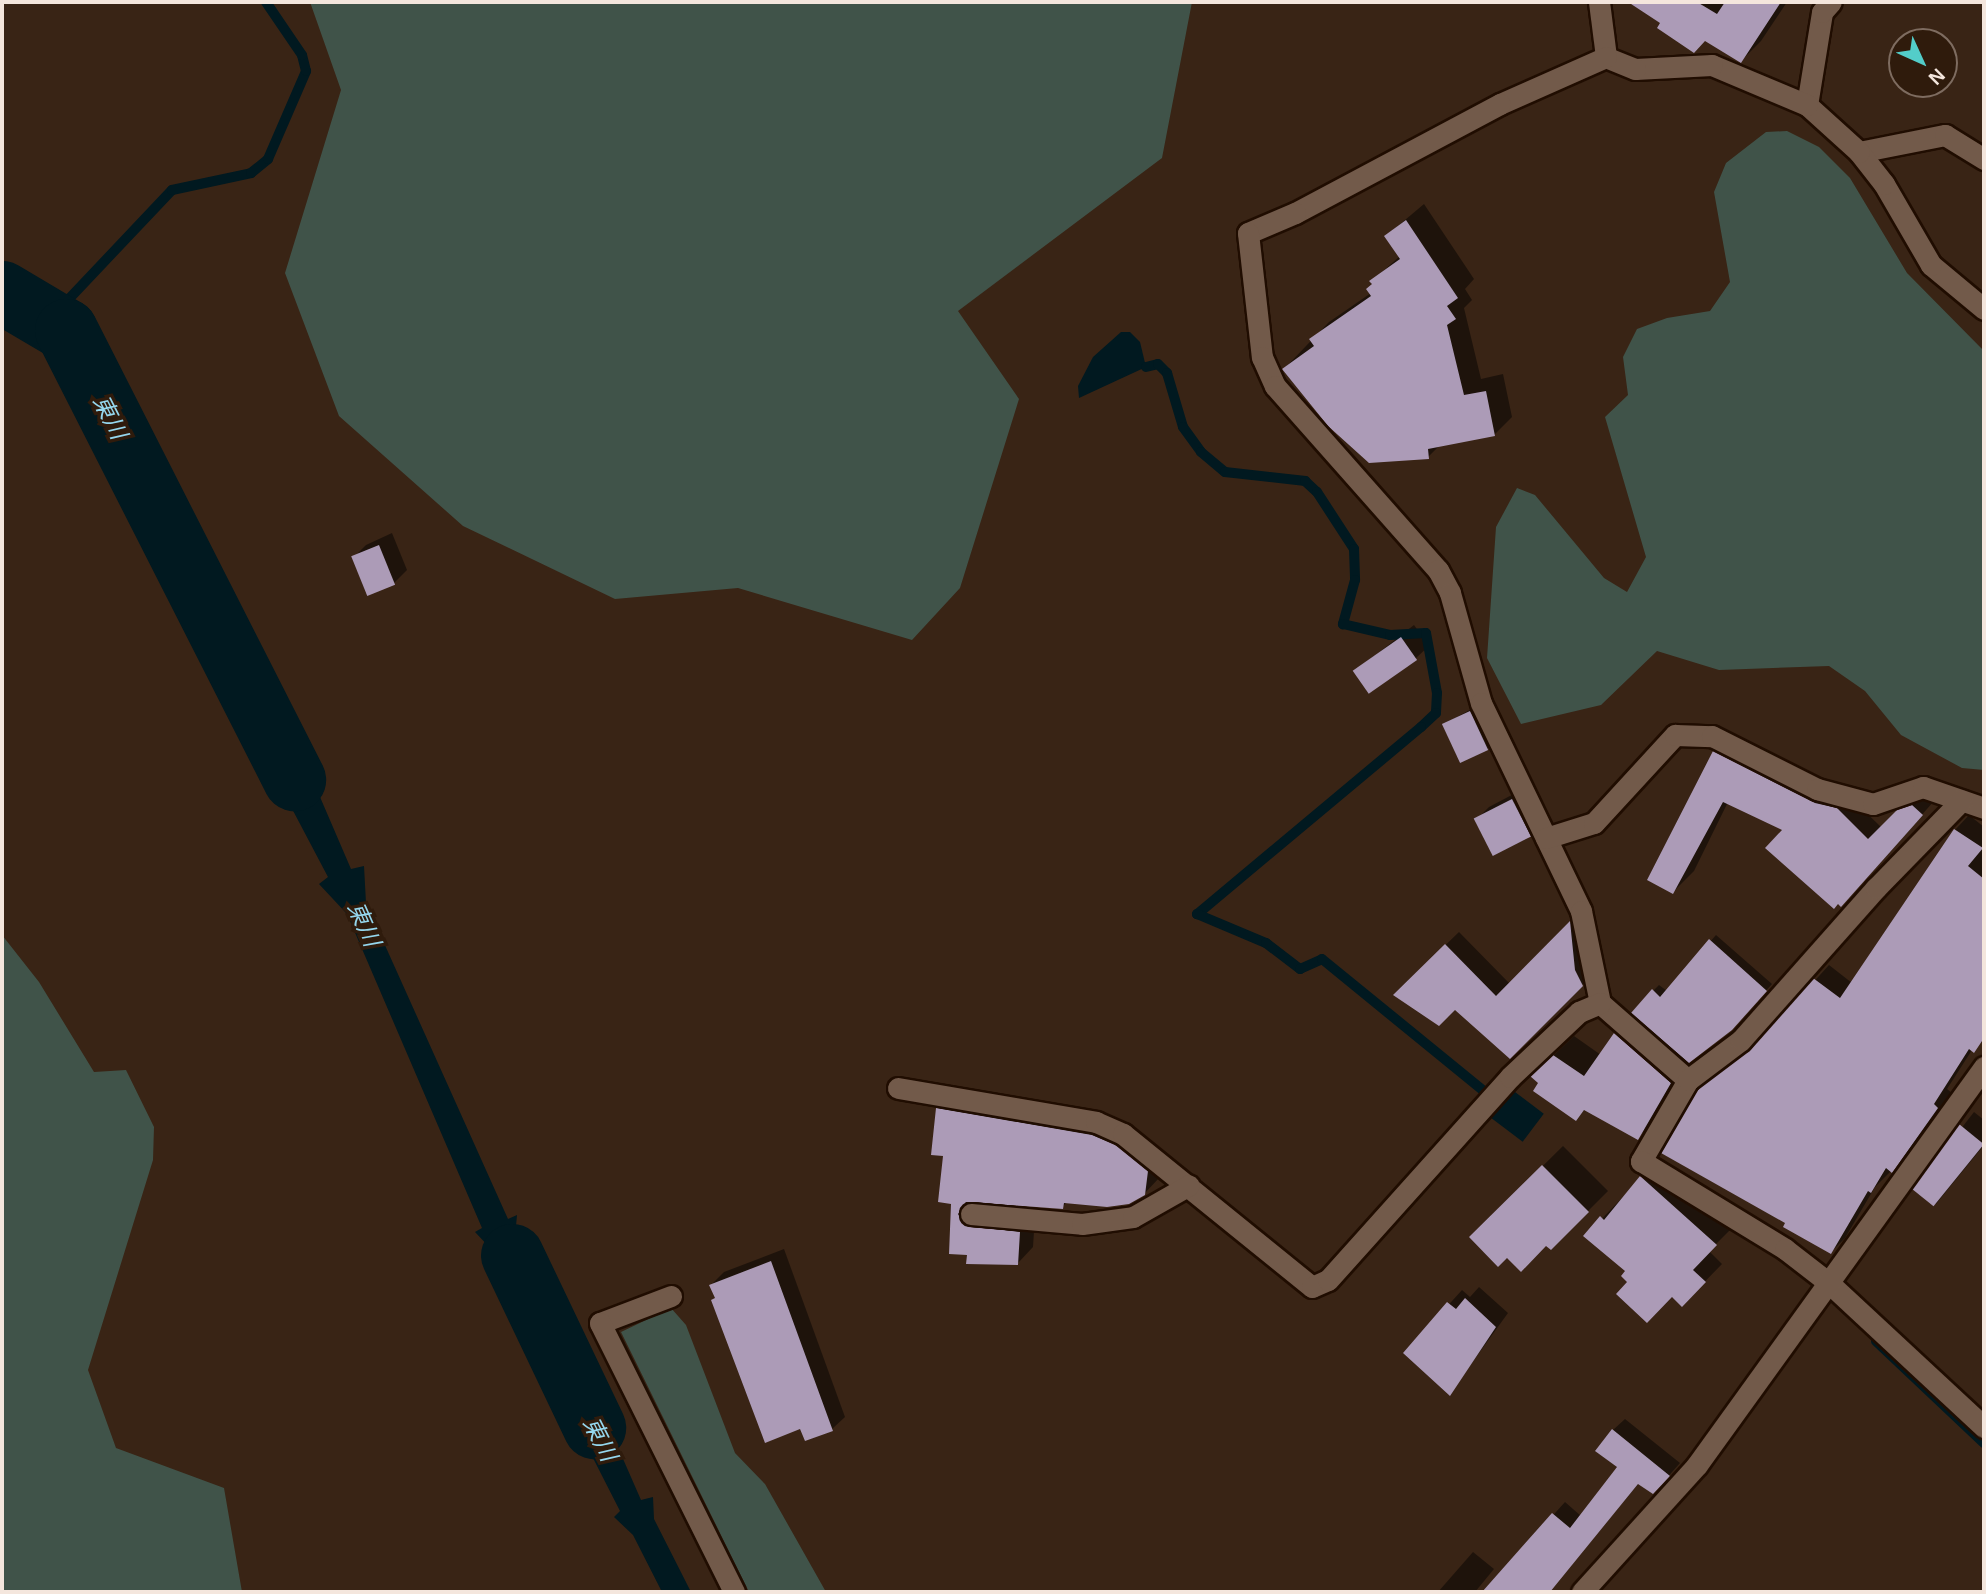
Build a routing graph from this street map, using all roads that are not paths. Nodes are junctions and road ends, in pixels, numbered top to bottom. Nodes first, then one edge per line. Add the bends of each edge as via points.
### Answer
1 (1599, 2) edge
2 (1831, 2) edge
3 (1606, 57) junction
4 (1807, 105) junction
5 (1859, 152) junction
6 (1984, 159) edge
7 (1984, 309) edge
8 (1961, 801) junction
9 (1984, 808) edge
10 (1546, 838) junction
11 (1600, 1003) junction
12 (1984, 1067) edge
13 (1688, 1080) junction
14 (898, 1088) dead end
15 (1189, 1185) junction
16 (971, 1214) dead end
17 (1829, 1283) junction
18 (671, 1297) dead end
19 (1984, 1427) edge
20 (734, 1592) edge
21 (1582, 1592) edge

1 - 3 street
2 - 4 street via 1822,12
3 - 4 street via 1635,69 1712,65
3 - 10 street via 1500,103 1295,214 1248,233 1262,357 1275,386 1438,570 1450,593 1480,703
4 - 5 street
5 - 6 street via 1945,135
5 - 7 street via 1884,184 1931,265
8 - 9 street
8 - 10 street via 1923,787 1873,804 1816,789 1712,736 1675,735 1594,823
8 - 13 street via 1876,888 1741,1040
10 - 11 street via 1581,911
11 - 13 street
11 - 15 street via 1579,1012 1510,1077 1328,1280 1312,1287
12 - 17 street
13 - 17 street via 1642,1161 1785,1248
14 - 15 street via 1096,1122 1123,1134
15 - 16 street via 1133,1217 1082,1224
17 - 19 street
17 - 21 street via 1697,1465
18 - 20 street via 600,1323

